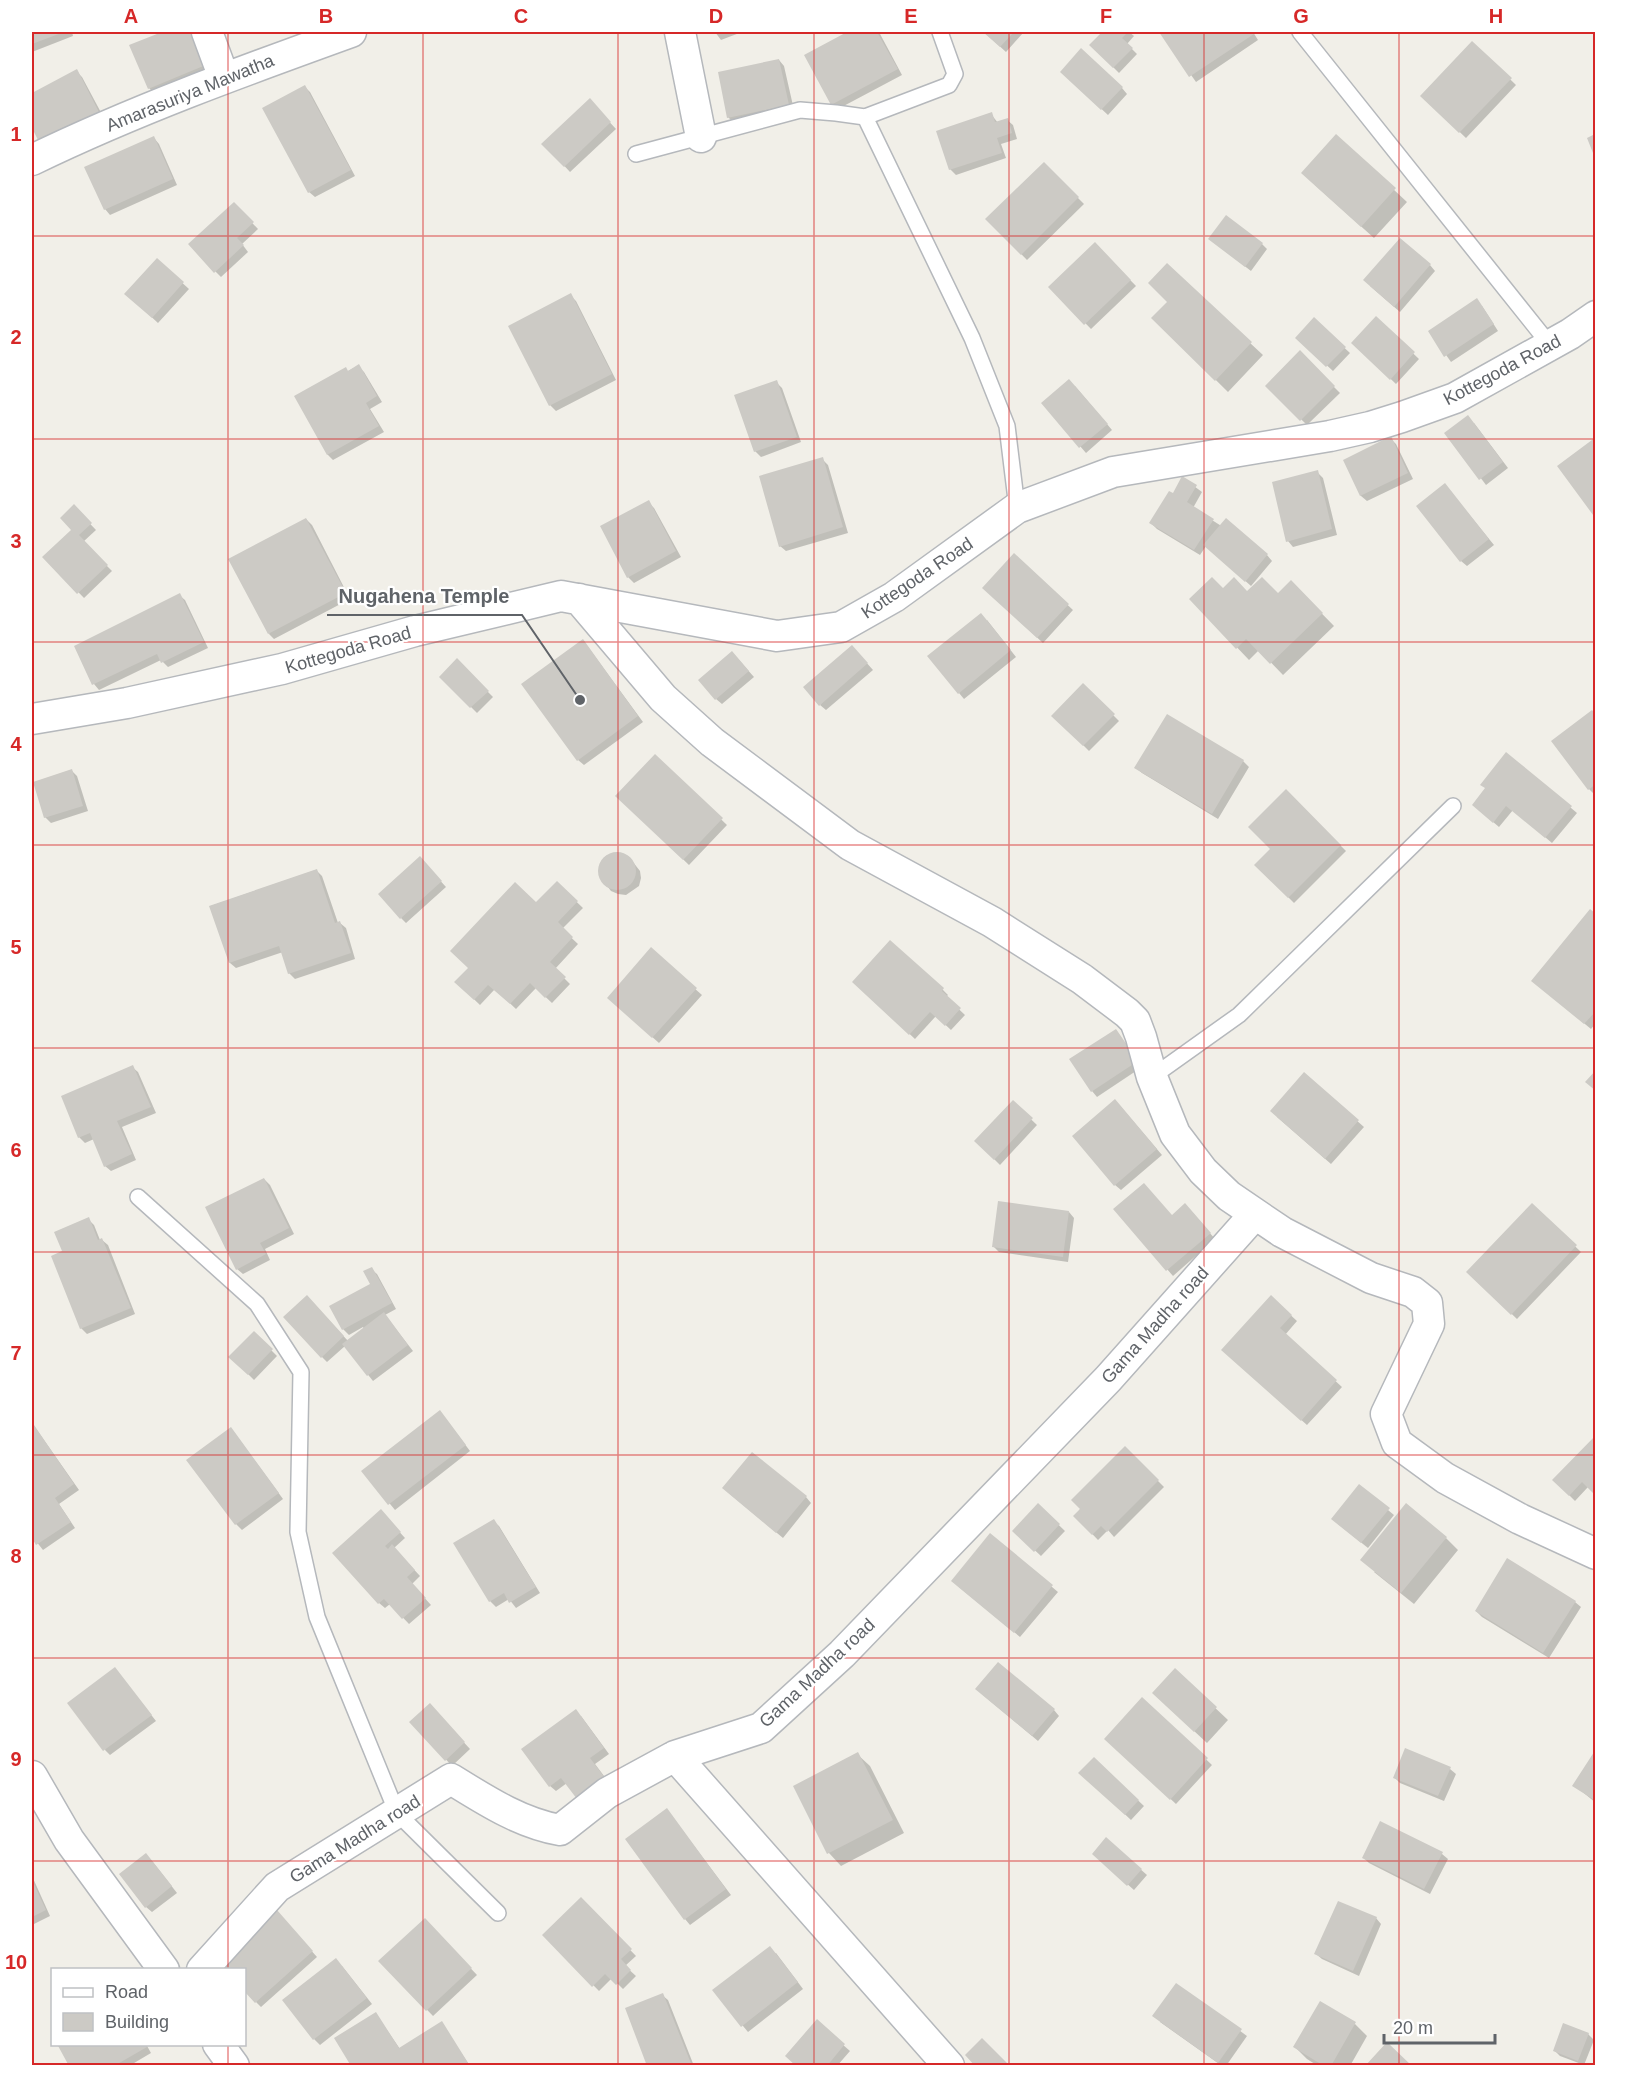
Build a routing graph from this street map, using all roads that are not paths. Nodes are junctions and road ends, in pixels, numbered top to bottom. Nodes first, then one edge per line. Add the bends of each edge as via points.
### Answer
1 (207, 32) edge
2 (351, 32) edge
3 (680, 32) edge
4 (940, 32) edge
5 (1300, 32) edge
6 (224, 78) junction
7 (865, 117) junction
8 (701, 137) junction
9 (636, 154) dead end
10 (32, 160) edge
11 (1596, 316) edge
12 (1550, 345) junction
13 (1017, 508) junction
14 (579, 599) junction
15 (32, 719) edge
16 (1453, 806) dead end
17 (1152, 1077) junction
18 (138, 1197) dead end
19 (1255, 1214) junction
20 (1596, 1554) edge
21 (675, 1756) junction
22 (32, 1776) edge
23 (397, 1813) junction
24 (498, 1913) dead end
25 (163, 1968) edge
26 (203, 1968) edge
27 (219, 2046) edge
28 (234, 2066) edge
29 (949, 2066) edge

1 - 6 street
2 - 6 street, Amarasuriya Mawatha
3 - 8 street
4 - 7 lane via 955,74 949,85
5 - 12 lane
6 - 10 street, Amarasuriya Mawatha
7 - 8 lane via 800,110
7 - 13 lane via 972,338 1007,426
8 - 9 lane
11 - 12 street, Kottegoda Road
12 - 13 street, Kottegoda Road via 1455,398 1370,427 1113,472
13 - 14 street, Kottegoda Road via 894,597 841,627 777,636
14 - 15 street, Kottegoda Road via 561,596 415,631 282,669
14 - 17 street via 663,698 712,742 850,845 992,922 1127,1013 1142,1037
16 - 17 lane via 1239,1015
17 - 19 street via 1175,1134 1203,1171
18 - 23 lane via 258,1304 300,1372 298,1532 317,1617
19 - 20 street via 1282,1232 1371,1278 1413,1292 1427,1303 1429,1324 1386,1414 1397,1443 1445,1478
19 - 21 street, Gama Madha road via 1108,1379 842,1654 761,1728
21 - 23 street, Gama Madha road via 607,1792 560,1830 524,1820 451,1779
21 - 29 street
22 - 25 street via 69,1840
23 - 24 lane
23 - 26 street, Gama Madha road via 277,1887
27 - 28 street

